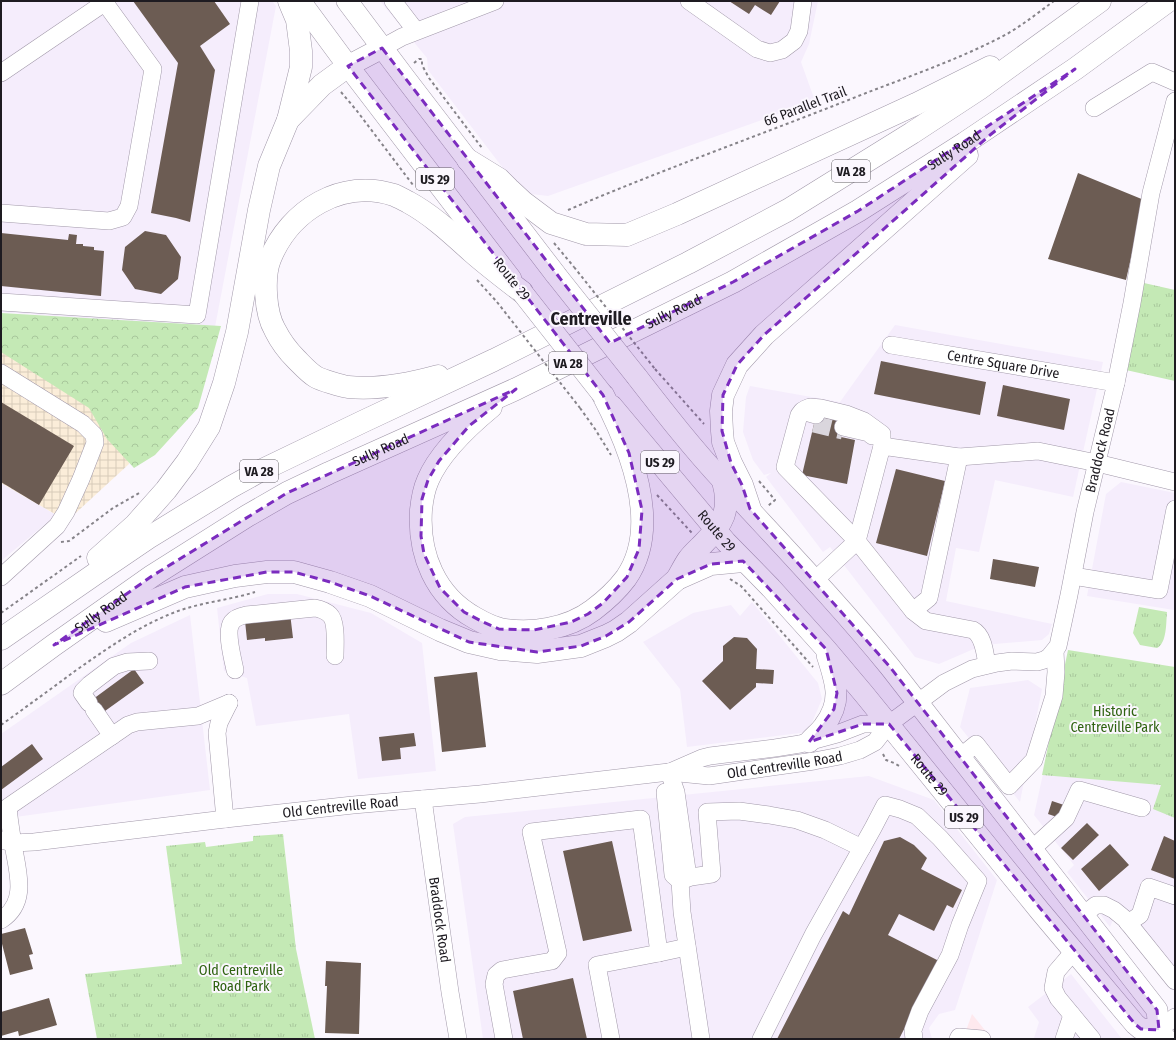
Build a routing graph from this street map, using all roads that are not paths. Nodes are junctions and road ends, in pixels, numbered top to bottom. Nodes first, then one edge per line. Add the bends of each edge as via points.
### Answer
1 (250, 1) edge
2 (289, 1) edge
3 (300, 1) edge
4 (347, 1) edge
5 (495, 1) edge
6 (689, 1) edge
7 (803, 1) edge
8 (1099, 1) edge
9 (1168, 1) edge
10 (106, 2) edge
11 (396, 2) edge
12 (456, 8) edge
13 (416, 32) junction
14 (382, 48) junction
15 (348, 66) junction
16 (1075, 69) junction
17 (1, 73) edge
18 (1175, 82) edge
19 (1175, 101) edge
20 (1094, 108) dead end
21 (288, 120) junction
22 (476, 154) junction
23 (1, 213) edge
24 (522, 292) junction
25 (1, 302) edge
26 (891, 345) dead end
27 (494, 360) junction
28 (1, 373) edge
29 (1116, 383) junction
30 (516, 389) junction
31 (603, 394) junction
32 (844, 427) tunnel mouth
33 (882, 446) junction
34 (959, 457) junction
35 (1097, 463) junction
36 (723, 481) junction
37 (1175, 482) edge
38 (1175, 509) edge
39 (753, 513) junction
40 (716, 530) junction
41 (857, 541) junction
42 (744, 561) junction
43 (1073, 576) junction
44 (1, 577) edge
45 (677, 579) junction
46 (815, 580) junction
47 (913, 611) junction
48 (40, 612) junction
49 (1, 639) edge
50 (54, 645) junction
51 (826, 649) junction
52 (1055, 651) junction
53 (335, 656) dead end
54 (149, 661) dead end
55 (987, 665) junction
56 (235, 670) dead end
57 (1, 684) edge
58 (917, 702) junction
59 (888, 724) junction
60 (112, 736) junction
61 (809, 742) junction
62 (960, 757) junction
63 (669, 772) junction
64 (423, 799) junction
65 (1142, 808) dead end
66 (225, 818) junction
67 (7, 842) edge
68 (862, 848) junction
69 (1032, 849) junction
70 (1, 858) edge
71 (680, 881) junction
72 (1175, 896) edge
73 (1083, 915) junction
74 (1, 920) edge
75 (1128, 924) junction
76 (687, 947) junction
77 (1074, 951) junction
78 (659, 953) junction
79 (1175, 981) edge
80 (1072, 1015) junction
81 (1175, 1017) edge
82 (1158, 1036) edge
83 (958, 1038) edge
84 (458, 1039) edge
85 (504, 1039) edge
86 (611, 1039) edge
87 (700, 1039) edge
88 (761, 1039) edge
89 (914, 1039) edge
90 (982, 1039) edge
91 (1064, 1039) edge
92 (1092, 1039) edge

1 - 25 street via 197,314
2 - 21 highway via 296,20 301,67
3 - 15 main road, Route 29 / US 29
4 - 14 main road, US 29
5 - 12 street
6 - 7 street via 757,49 770,53 782,50 794,41
8 - 22 highway via 993,65 916,104 627,235 586,234 551,222 523,202
8 - 27 highway, VA 28 via 979,89 788,210
9 - 16 highway, Sully Road / VA 28
10 - 17 street
10 - 23 street via 152,69 129,206 123,217 109,221
11 - 13 street
12 - 13 street
13 - 14 street
14 - 15 main road
14 - 22 main road, US 29 via 401,73
15 - 21 highway via 322,85
15 - 24 main road, Route 29 / US 29 via 365,105
16 - 30 highway, Sully Road / VA 28 via 858,212 733,282
16 - 39 highway via 990,135 764,335 737,365 723,395 723,442
18 - 20 street via 1152,72
19 - 29 street, Braddock Road via 1151,193
21 - 48 highway via 269,166 237,332 210,427 188,462 135,525
22 - 36 main road, US 29, bridge via 646,373 674,423
24 - 27 highway via 422,210 395,196 372,190 346,192 326,198 304,212 289,226 270,260 265,283 268,310 274,329 289,352 317,378 347,387 379,387 420,380
24 - 31 main road, Route 29 / US 29, bridge
26 - 29 street, Centre Square Drive
27 - 48 highway, VA 28 via 251,476 148,538
28 - 44 street via 83,424 94,435 95,443 66,512 57,526
29 - 35 street, Braddock Road
30 - 31 highway via 469,426 439,461 428,480 422,499 421,536 424,554 431,571 451,601 481,621 499,629 518,631 554,628 588,614 604,603 616,590 639,549 642,510 639,487 622,434
30 - 50 highway, Sully Road / VA 28 via 287,493 152,576
31 - 40 main road, Route 29 / US 29
32 - 33 street via 869,433
33 - 34 street
33 - 41 street
33 - 41 street via 882,434 864,421 846,414 810,407 809,417 785,467
34 - 35 street via 1038,450
34 - 47 street via 929,598
35 - 37 street
35 - 43 street, Braddock Road
36 - 39 main road, US 29
36 - 40 highway via 725,512
38 - 43 street via 1159,590
39 - 46 main road, US 29
40 - 42 main road, Route 29 / US 29
40 - 45 highway via 688,559
41 - 46 street
41 - 47 street
42 - 45 highway via 711,564
42 - 51 main road, Route 29 / US 29
43 - 52 street, Braddock Road
45 - 50 highway via 616,631 581,646 537,652 500,649 469,642 370,596 294,572 235,576 185,587
46 - 58 main road, US 29 via 867,639
47 - 55 street via 926,621 977,632 981,637
48 - 49 highway, VA 28
50 - 57 highway, VA 28
51 - 59 main road, Route 29 / US 29
51 - 61 main road via 837,693 834,709 824,726
52 - 55 street via 1037,662 1012,661
52 - 62 street via 1054,696 1034,760 1009,786 976,744
53 - 56 street via 334,622 331,616 321,609 246,615 235,620 230,626
54 - 60 street via 127,662 114,666 88,685 82,693
55 - 58 street via 972,669 944,683
58 - 59 street, Old Centreville Road
58 - 62 main road, US 29
59 - 61 street, Old Centreville Road via 862,724
59 - 63 street, Old Centreville Road via 875,742 840,756 710,776
59 - 77 main road, Route 29 / US 29
60 - 66 street via 133,723 198,716 229,704 217,733
60 - 67 street via 8,807
61 - 63 street, Old Centreville Road via 710,756
62 - 69 main road, US 29
63 - 64 street, Old Centreville Road
63 - 71 street via 676,792 687,870
64 - 66 street, Old Centreville Road
64 - 84 street, Braddock Road
65 - 69 street via 1079,790 1066,818
66 - 67 street, Old Centreville Road
67 - 70 street
67 - 74 street via 20,881 17,900 8,916
68 - 71 street via 797,820 739,811 707,812 712,874
68 - 88 street via 813,934
68 - 89 street via 885,805 917,816 978,881 950,954 920,1012 913,1030
69 - 73 main road, US 29
71 - 76 street
72 - 75 street via 1149,887 1140,915
73 - 75 street via 1096,905 1104,905 1114,910
73 - 82 main road, US 29 via 1157,1010
75 - 79 street
76 - 78 street
76 - 87 street
77 - 80 street via 1056,972 1053,988
77 - 82 main road, Route 29 / US 29 via 1138,1027
78 - 85 street via 641,819 532,832 558,953 552,961 502,970 496,975 494,984
78 - 86 street via 597,965
80 - 91 street
80 - 92 street
81 - 82 street
83 - 90 street

